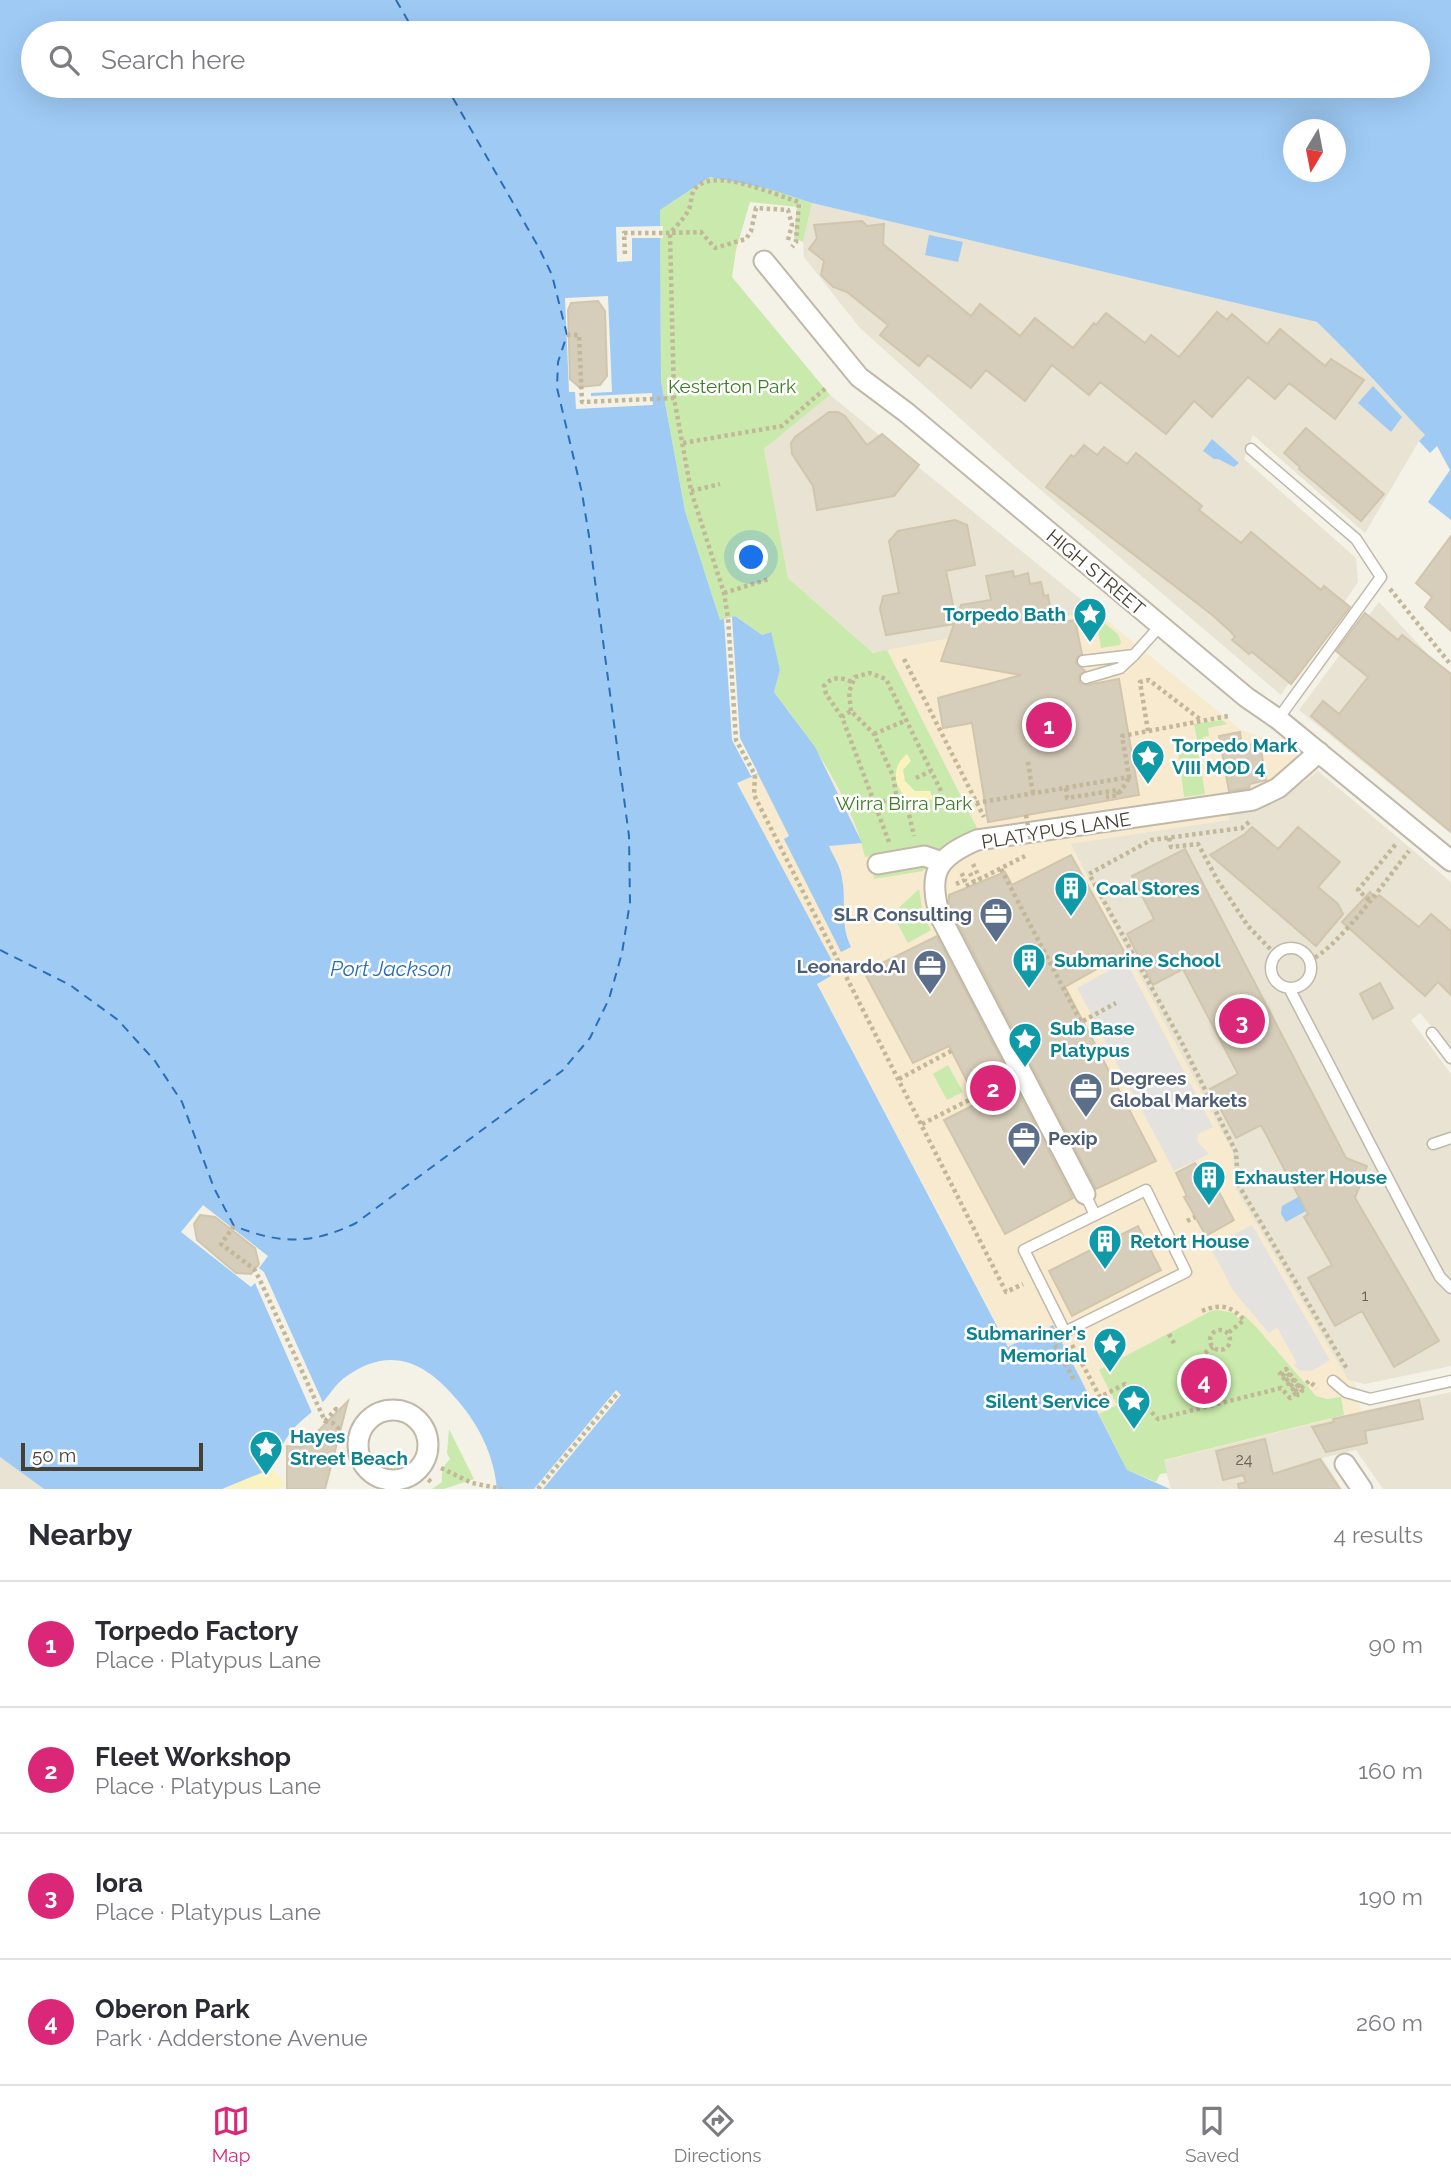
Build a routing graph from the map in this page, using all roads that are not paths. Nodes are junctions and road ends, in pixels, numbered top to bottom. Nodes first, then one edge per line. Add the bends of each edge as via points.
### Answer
1 (764, 261) dead end
2 (1251, 449) dead end
3 (1160, 626) junction
4 (1134, 655) junction
5 (1083, 662) dead end
6 (1086, 678) dead end
7 (1278, 719) junction
8 (1319, 752) junction
9 (1451, 861) edge
10 (942, 862) junction
11 (878, 864) dead end
12 (1289, 988) junction
13 (1432, 1033) dead end
14 (1451, 1058) edge
15 (1451, 1138) edge
16 (1433, 1144) dead end
17 (1085, 1194) joint
18 (1095, 1215) junction
19 (1451, 1288) edge
20 (1334, 1381) dead end
21 (1451, 1381) edge
22 (1345, 1464) dead end
23 (369, 1482) edge
24 (1362, 1489) edge

1 - 3 street, HIGH STREET via 859,377
2 - 7 lane via 1356,539 1381,577
3 - 4 lane
3 - 7 street, HIGH STREET
4 - 5 lane
4 - 6 lane via 1121,668
7 - 8 street, HIGH STREET
8 - 9 street, HIGH STREET
8 - 10 street, PLATYPUS LANE via 1278,788 1253,800 977,840 948,854
10 - 11 street via 924,856
10 - 17 street via 934,882 940,916
12 - 12 lane via 1278,983 1271,967 1276,955 1295,949 1306,956 1311,968 1307,981
12 - 19 lane via 1384,1174
13 - 14 lane
15 - 16 lane
17 - 18 lane
18 - 18 lane via 1146,1190 1186,1272 1065,1332 1024,1250
20 - 21 lane via 1346,1392 1370,1399
22 - 24 street
23 - 23 street via 425,1476 429,1446 424,1426 408,1413 387,1410 369,1419 359,1435 358,1454

